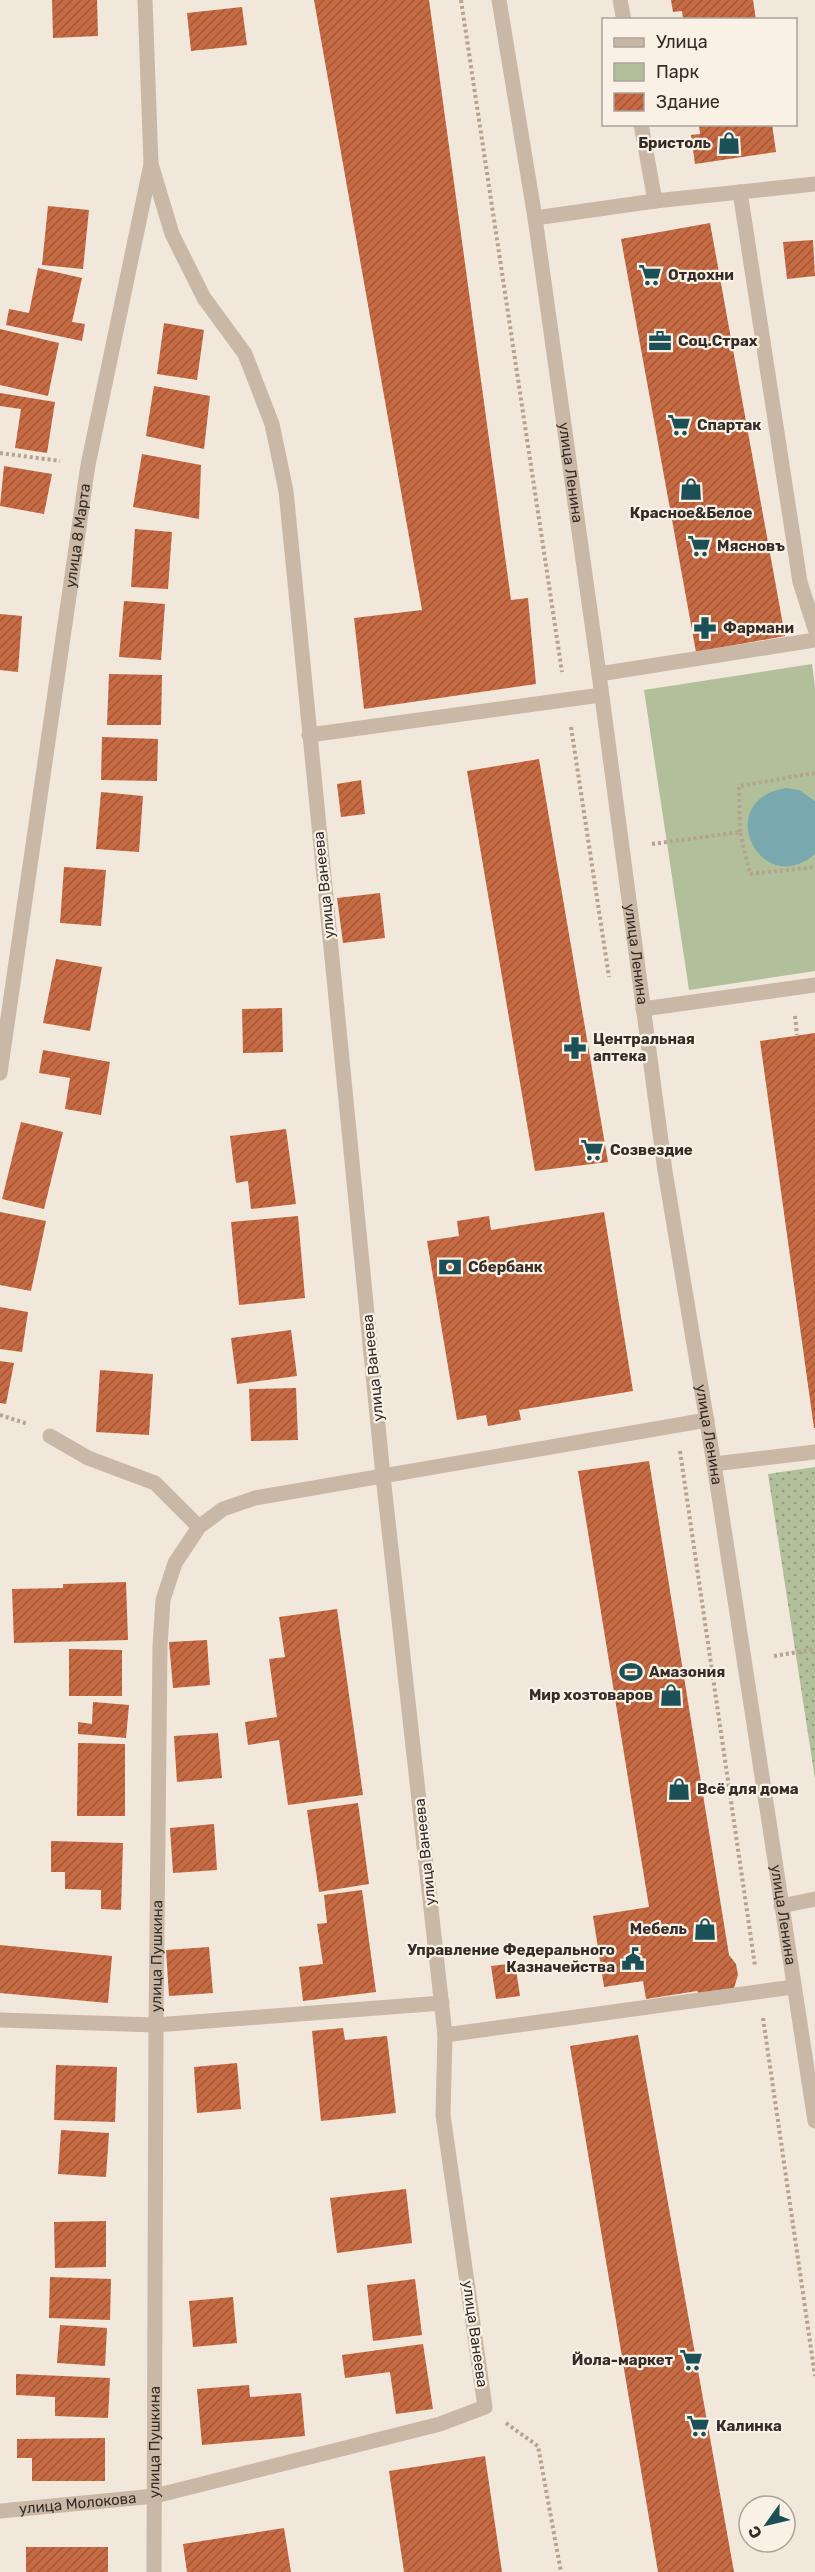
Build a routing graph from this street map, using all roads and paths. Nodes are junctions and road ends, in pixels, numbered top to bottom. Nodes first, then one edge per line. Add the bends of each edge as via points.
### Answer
1 (145, 0) edge
2 (499, 0) edge
3 (620, 0) edge
4 (624, 18) edge
5 (642, 126) edge
6 (152, 164) junction
7 (815, 184) edge
8 (740, 192) junction
9 (655, 201) junction
10 (535, 218) junction
11 (0, 453) edge
12 (88, 465) junction
13 (815, 575) edge
14 (800, 582) junction
15 (815, 629) edge
16 (815, 640) edge
17 (599, 674) junction
18 (601, 695) junction
19 (309, 735) junction
20 (815, 773) edge
21 (740, 832) junction
22 (652, 844) dead end
23 (815, 867) edge
24 (815, 985) edge
25 (644, 1009) junction
26 (787, 1018) dead end
27 (797, 1035) dead end
28 (0, 1073) edge
29 (707, 1420) junction
30 (50, 1436) dead end
31 (815, 1452) edge
32 (714, 1464) junction
33 (383, 1476) junction
34 (200, 1527) junction
35 (815, 1649) edge
36 (774, 1656) dead end
37 (815, 1899) edge
38 (781, 1906) junction
39 (794, 1987) junction
40 (442, 2003) junction
41 (0, 2020) edge
42 (156, 2025) junction
43 (445, 2036) junction
44 (814, 2101) edge
45 (815, 2121) edge
46 (485, 2407) junction
47 (155, 2496) junction
48 (0, 2511) edge
49 (154, 2572) edge
50 (561, 2572) edge

1 - 6 street, улица 8 Марта
2 - 10 street, улица Ленина
3 - 4 street
5 - 9 street
6 - 12 street, улица 8 Марта
6 - 19 street, улица Ванеева via 172,234 204,298 245,354 272,424 286,491
7 - 8 street
8 - 9 street
8 - 14 street
9 - 10 street
10 - 17 street, улица Ленина
11 - 12 path
12 - 28 street, улица 8 Марта
13 - 14 street
14 - 15 street
16 - 17 street
17 - 18 street, улица Ленина
18 - 19 street
18 - 25 street, улица Ленина
19 - 33 street, улица Ванеева
20 - 21 path via 739,786
21 - 22 path
21 - 23 path via 750,874
24 - 25 street
25 - 29 street, улица Ленина via 665,1171
26 - 27 path via 796,1016
29 - 32 street, улица Ленина
29 - 33 street, улица Пушкина
30 - 34 street via 88,1458 155,1483
31 - 32 street
32 - 38 street, улица Ленина
33 - 34 street, улица Пушкина via 255,1498 223,1509
33 - 40 street, улица Ванеева
34 - 42 street, улица Пушкина via 175,1563 163,1600
35 - 36 path
37 - 38 street
38 - 39 street, улица Ленина
39 - 43 street
39 - 44 street, улица Ленина
40 - 42 street
40 - 43 street, улица Ванеева
41 - 42 street
42 - 47 street, улица Пушкина
43 - 46 street, улица Ванеева via 443,2115
44 - 45 street, улица Ленина
46 - 47 street, улица Молокова via 440,2424
46 - 50 path, улица Ванеева via 538,2446
47 - 48 street, улица Молокова
47 - 49 street, улица Пушкина

